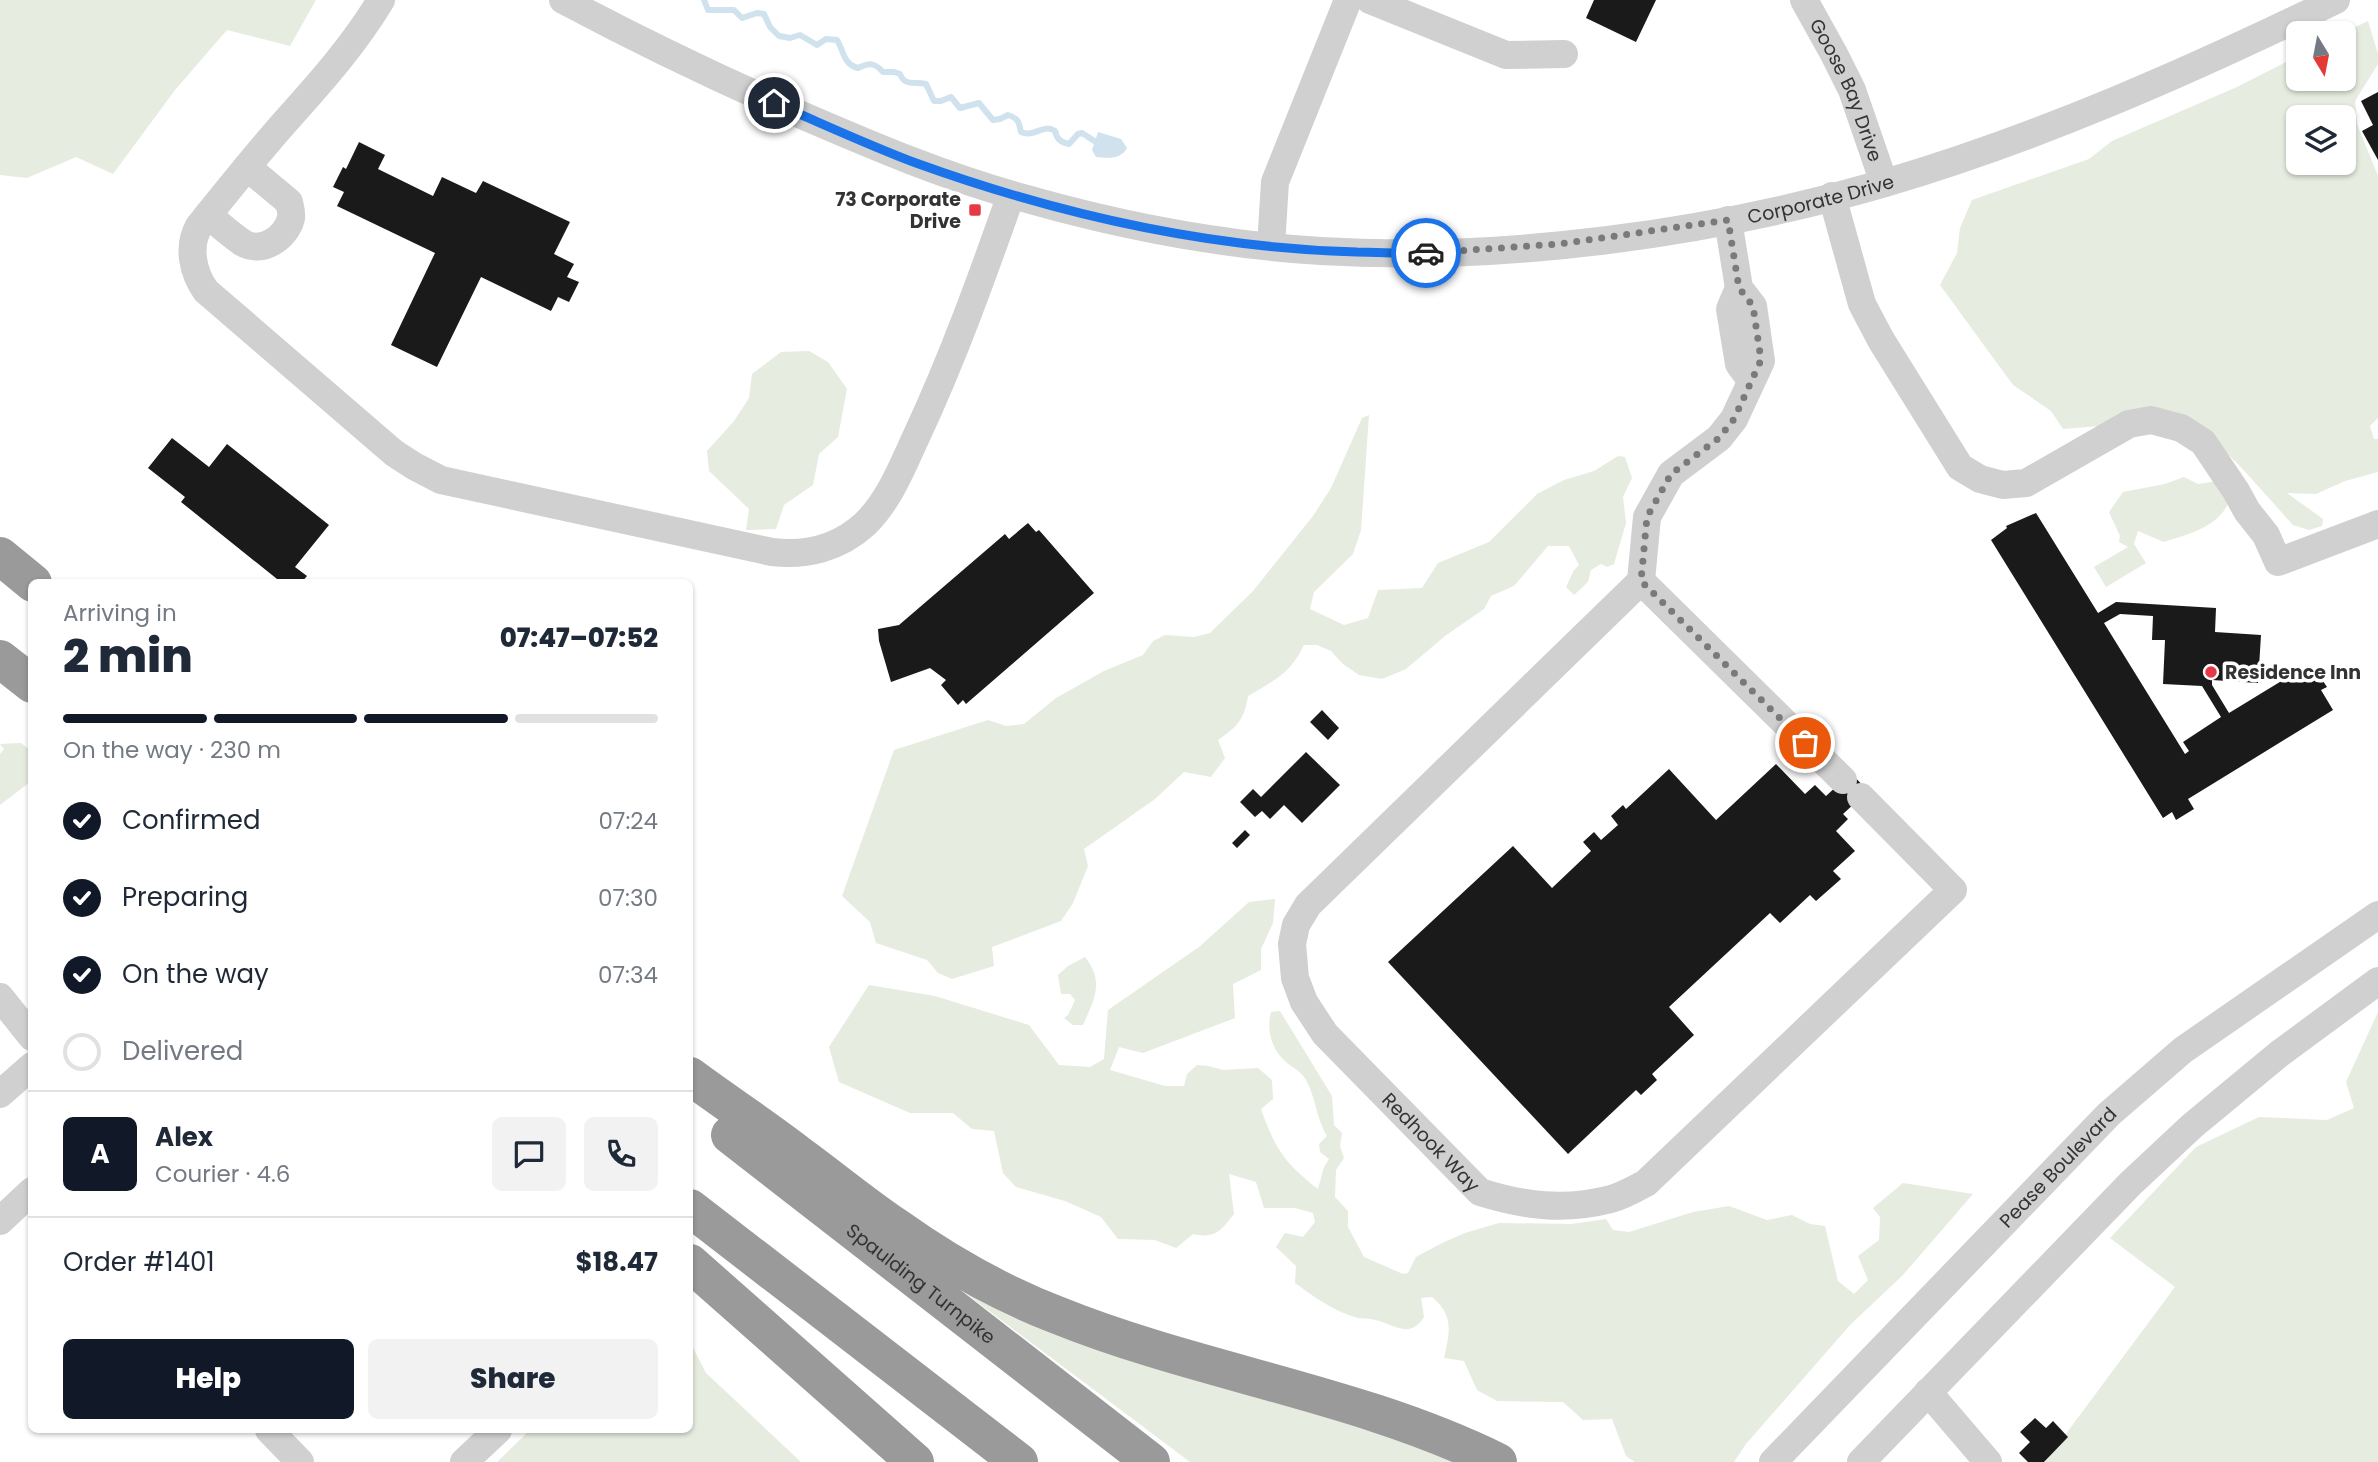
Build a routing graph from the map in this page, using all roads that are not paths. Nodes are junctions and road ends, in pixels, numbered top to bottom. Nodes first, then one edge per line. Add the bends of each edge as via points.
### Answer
1 (381, 0) edge
2 (563, 0) edge
3 (1348, 0) edge
4 (1370, 0) edge
5 (1804, 0) edge
6 (2336, 0) edge
7 (1564, 54) dead end
8 (247, 167) junction
9 (1884, 183) junction
10 (1011, 195) junction
11 (1832, 196) junction
12 (208, 215) junction
13 (1728, 220) junction
14 (1271, 246) junction
15 (2378, 524) edge
16 (0, 556) edge
17 (28, 579) edge
18 (1641, 581) junction
19 (2378, 915) edge
20 (2378, 981) edge
21 (0, 997) edge
22 (28, 1032) edge
23 (28, 1070) edge
24 (693, 1078) edge
25 (0, 1094) edge
26 (693, 1105) edge
27 (28, 1195) edge
28 (693, 1210) edge
29 (0, 1221) edge
30 (693, 1266) edge
31 (1928, 1392) junction
32 (272, 1433) edge
33 (495, 1433) edge
34 (300, 1462) edge
35 (464, 1462) edge
36 (915, 1462) edge
37 (1018, 1462) edge
38 (1151, 1462) edge
39 (1498, 1462) edge
40 (1773, 1462) edge
41 (1861, 1462) edge
42 (1988, 1462) edge

1 - 8 street via 345,54
2 - 10 street, Corporate Drive via 748,92 849,136
3 - 14 street via 1275,181
4 - 7 street via 1506,55
5 - 9 street, Goose Bay Drive via 1852,90
6 - 9 street, Corporate Drive via 2182,73 2022,136
8 - 12 street
8 - 12 street via 289,202 292,216 286,230 275,242 245,244
9 - 11 street, Corporate Drive
10 - 12 street via 951,359 892,488 864,525 842,541 794,555 459,485 414,466 206,291 198,280 192,244
10 - 14 street, Corporate Drive via 1133,225
11 - 13 street, Corporate Drive
11 - 15 street via 1862,304 1960,467 2003,485 2026,483 2129,424 2151,420 2181,428 2203,442 2266,535 2278,562
13 - 14 street, Corporate Drive via 1511,248 1417,253
13 - 18 street via 1739,288 1730,309 1739,364 1751,380 1734,419 1719,438 1671,474 1647,517
16 - 17 highway
18 - 18 street, Redhook Way via 1953,890 1646,1183 1613,1199 1581,1205 1512,1202 1480,1192 1325,1034 1295,978 1292,944 1296,925 1308,905
19 - 40 street, Pease Boulevard via 2183,1050 2109,1114
20 - 31 street via 2192,1126
21 - 22 street
23 - 25 street
24 - 39 highway via 895,1227 1005,1292 1120,1338 1382,1414
26 - 38 highway, Spaulding Turnpike
27 - 29 street
28 - 37 highway
30 - 36 highway
31 - 41 street
31 - 42 street
32 - 34 street
33 - 35 street

